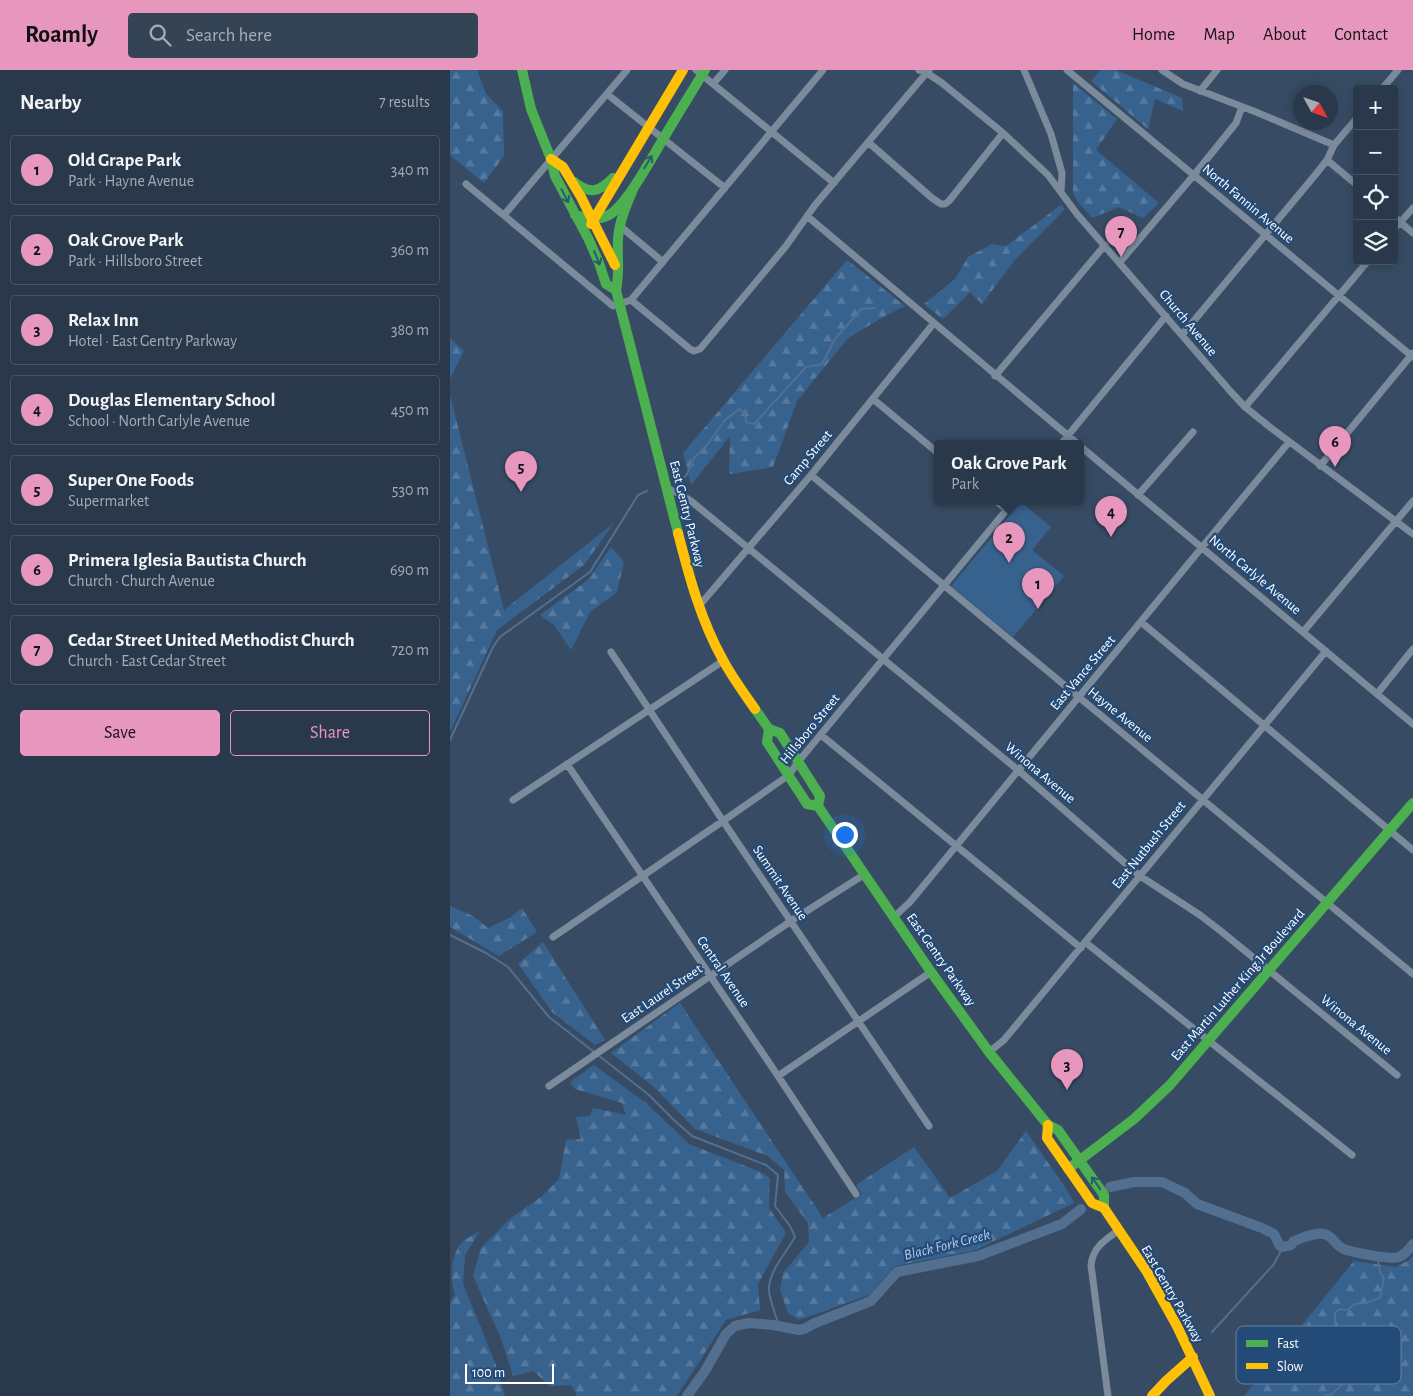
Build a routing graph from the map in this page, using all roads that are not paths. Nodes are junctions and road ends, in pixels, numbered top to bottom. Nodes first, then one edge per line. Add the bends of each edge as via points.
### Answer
1 (522, 70) edge
2 (627, 70) edge
3 (683, 70) edge
4 (725, 70) edge
5 (823, 70) edge
6 (919, 70) edge
7 (1024, 70) edge
8 (1067, 70) edge
9 (1162, 70) edge
10 (1217, 70) edge
11 (1398, 70) edge
12 (701, 72) edge
13 (928, 72) edge
14 (713, 84) junction
15 (1385, 85) edge
16 (1200, 90) junction
17 (608, 94) junction
18 (1242, 107) junction
19 (1353, 123) edge
20 (648, 126) junction
21 (771, 131) junction
22 (1004, 133) junction
23 (663, 138) junction
24 (868, 142) junction
25 (1334, 145) junction
26 (551, 159) junction
27 (1327, 160) junction
28 (625, 167) junction
29 (1194, 175) junction
30 (569, 178) junction
31 (1353, 182) edge
32 (834, 183) junction
33 (466, 184) dead end
34 (634, 187) junction
35 (725, 188) junction
36 (1060, 191) junction
37 (1413, 208) edge
38 (504, 215) junction
39 (575, 215) junction
40 (807, 216) junction
41 (593, 219) junction
42 (1398, 219) edge
43 (1398, 221) edge
44 (620, 226) junction
45 (1413, 233) edge
46 (1265, 236) junction
47 (589, 240) junction
48 (1105, 245) junction
49 (663, 262) junction
50 (1120, 262) junction
51 (1365, 265) edge
52 (618, 274) junction
53 (616, 290) junction
54 (1339, 296) junction
55 (631, 300) junction
56 (619, 304) junction
57 (1166, 316) junction
58 (934, 323) junction
59 (1182, 335) junction
60 (1412, 355) edge
61 (996, 376) junction
62 (873, 399) junction
63 (1245, 407) junction
64 (1192, 432) dead end
65 (1068, 436) junction
66 (1064, 440) edge
67 (1073, 440) edge
68 (1289, 442) junction
69 (1084, 449) edge
70 (934, 450) edge
71 (1320, 466) junction
72 (811, 475) junction
73 (668, 489) junction
74 (1138, 495) junction
75 (1413, 501) edge
76 (1001, 505) edge
77 (1011, 505) edge
78 (1007, 510) junction
79 (1395, 522) junction
80 (1413, 534) edge
81 (1202, 547) junction
82 (749, 548) junction
83 (944, 585) junction
84 (699, 606) junction
85 (1141, 622) junction
86 (1303, 632) junction
87 (1413, 649) edge
88 (1326, 651) junction
89 (611, 652) dead end
90 (883, 659) junction
91 (723, 661) junction
92 (1377, 694) junction
93 (1079, 698) junction
94 (648, 710) junction
95 (1413, 724) edge
96 (1264, 725) junction
97 (769, 729) junction
98 (821, 735) junction
99 (798, 762) junction
100 (567, 764) junction
101 (1018, 770) junction
102 (789, 775) junction
103 (1203, 799) junction
104 (514, 800) dead end
105 (1413, 803) edge
106 (818, 806) junction
107 (723, 821) junction
108 (1390, 830) junction
109 (956, 846) junction
110 (1413, 850) edge
111 (865, 874) junction
112 (644, 876) junction
113 (1140, 876) junction
114 (1327, 903) junction
115 (894, 916) junction
116 (791, 921) junction
117 (553, 937) dead end
118 (1083, 945) junction
119 (1268, 970) junction
120 (931, 972) junction
121 (1413, 974) edge
122 (710, 976) junction
123 (859, 1021) junction
124 (1208, 1040) junction
125 (989, 1052) junction
126 (1397, 1075) dead end
127 (778, 1076) junction
128 (549, 1086) dead end
129 (1048, 1125) junction
130 (929, 1126) dead end
131 (1352, 1155) dead end
132 (1080, 1160) junction
133 (1068, 1169) junction
134 (856, 1194) dead end
135 (1104, 1208) junction
136 (1119, 1230) junction
137 (1192, 1357) junction
138 (1108, 1396) edge
139 (1152, 1396) edge
140 (1210, 1396) edge

1 - 26 main road via 534,119
2 - 17 street
3 - 20 main road
4 - 14 street
5 - 21 street
6 - 13 street, Church Avenue
7 - 36 street via 1051,134 1062,173
8 - 29 street, North Fannin Avenue
9 - 16 street
10 - 16 street
11 - 15 street
12 - 14 street
12 - 23 main road
13 - 22 street, Church Avenue
13 - 24 street
14 - 21 street
16 - 18 street
17 - 20 street
17 - 26 street
18 - 25 street
18 - 29 street via 1236,123
19 - 25 street
20 - 23 street
20 - 28 main road
21 - 32 street
21 - 35 street
22 - 24 street via 945,204 932,198
22 - 36 street, Church Avenue via 1037,162
34 -> 23 main road
23 - 35 street
24 - 32 street
25 - 27 street
26 - 30 main road via 563,167
26 - 38 street
26 -> 39 main road, East Gentry Parkway via 554,176
27 - 31 street
27 - 46 street
28 - 30 main road via 597,191 583,189
28 - 41 main road
29 - 46 street, North Fannin Avenue
29 - 50 street
30 - 41 main road
32 - 40 street
33 - 38 street
34 - 41 main road via 613,213
34 - 44 main road, East Gentry Parkway
35 - 49 street
36 - 48 street, Church Avenue
37 - 42 street
38 - 56 street via 613,306
39 - 41 main road
39 - 47 main road, East Gentry Parkway
40 - 55 street via 786,246 696,351 688,348
40 - 58 street, North Carlyle Avenue
41 - 47 main road via 588,230
41 - 52 main road
43 - 45 street
44 - 49 street
44 - 52 main road, East Gentry Parkway
46 - 54 street, North Fannin Avenue
46 - 59 street
47 -> 53 main road, East Gentry Parkway via 606,284
48 - 50 street, Church Avenue
48 - 61 street
49 - 55 street
50 - 57 street, Church Avenue
51 - 54 street
52 - 53 main road, East Gentry Parkway
53 - 56 main road, East Gentry Parkway
54 - 60 street, North Fannin Avenue
54 - 63 street
55 - 56 street
56 - 73 main road, East Gentry Parkway
57 - 59 street, Church Avenue
57 - 65 street
58 - 61 street, North Carlyle Avenue
58 - 62 street, Camp Street
59 - 63 street, Church Avenue
60 - 71 street
61 - 65 street, North Carlyle Avenue
62 - 70 street
62 - 72 street, Camp Street
63 - 68 street, Church Avenue
64 - 74 street
65 - 66 street
65 - 67 street, North Carlyle Avenue
68 - 71 street, Church Avenue
68 - 81 street, East Vance Street
69 - 74 street, North Carlyle Avenue
71 - 79 street, Church Avenue
72 - 82 street, Camp Street
72 - 83 street, Hayne Avenue
73 - 82 street, Winona Avenue via 691,501
73 - 84 main road, East Gentry Parkway
74 - 81 street, North Carlyle Avenue
75 - 79 street
76 - 78 street
77 - 78 street, Hillsboro Street
78 - 83 street, Hillsboro Street
79 - 80 street, Church Avenue
79 - 86 street
81 - 85 street, East Vance Street
81 - 86 street, North Carlyle Avenue
82 - 84 street, Camp Street
82 - 90 street, Winona Avenue
83 - 90 street, Hillsboro Street
83 - 93 street, Hayne Avenue
84 - 91 main road, East Gentry Parkway
85 - 93 street, East Vance Street
85 - 96 street
86 - 88 street, North Carlyle Avenue
87 - 92 street
88 - 92 street, North Carlyle Avenue
88 - 96 street, East Nutbush Street
89 - 94 street, Summit Avenue
90 - 98 street, Hillsboro Street
90 - 101 street, Winona Avenue
91 - 94 street
91 - 97 main road, East Gentry Parkway
92 - 95 street, North Carlyle Avenue
93 - 101 street, East Vance Street
93 - 103 street, Hayne Avenue
94 - 100 street
94 - 107 street, Summit Avenue
96 - 103 street, East Nutbush Street
96 - 108 street
97 - 99 main road, East Gentry Parkway via 780,733
97 - 102 main road, East Gentry Parkway via 767,742
98 - 99 street, Hillsboro Street
98 - 109 street
99 - 102 street, Hillsboro Street
99 - 106 main road, East Gentry Parkway via 820,796
100 - 104 street
100 - 112 street, Central Avenue
101 - 109 street, East Vance Street
101 - 113 street, Winona Avenue
102 - 106 main road, East Gentry Parkway via 808,804
102 - 107 street, Hillsboro Street
103 - 113 street, East Nutbush Street
103 - 114 street, Hayne Avenue
105 - 108 main road, East Martin Luther King Jr Boulevard
106 - 111 main road, East Gentry Parkway
107 - 112 street, Hillsboro Street
107 - 116 street, Summit Avenue
108 - 110 street
108 - 114 main road, East Martin Luther King Jr Boulevard
109 - 115 street, East Vance Street via 910,902
109 - 118 street
111 - 115 main road, East Gentry Parkway
111 - 116 street, East Laurel Street
112 - 117 street, Hillsboro Street
112 - 122 street, Central Avenue
113 - 118 street, East Nutbush Street
113 - 119 street, Winona Avenue via 1200,915
114 - 119 main road, East Martin Luther King Jr Boulevard
114 - 121 street, Hayne Avenue
115 - 120 main road, East Gentry Parkway
116 - 122 street, East Laurel Street
116 - 123 street, Summit Avenue
118 - 124 street
118 - 125 street, East Nutbush Street via 1004,1040
119 - 124 main road, East Martin Luther King Jr Boulevard
119 - 126 street, Winona Avenue
120 - 123 street
120 - 125 main road, East Gentry Parkway
122 - 127 street, Central Avenue
122 - 128 street, East Laurel Street
123 - 127 street
123 - 130 street, Summit Avenue
124 - 131 street
124 - 132 main road, East Martin Luther King Jr Boulevard via 1146,1109
125 - 129 main road, East Gentry Parkway
127 - 134 street, Central Avenue
129 - 132 main road, East Gentry Parkway via 1058,1130
129 - 133 main road, East Gentry Parkway via 1047,1138
132 - 133 main road, East Martin Luther King Jr Boulevard
135 -> 132 main road, East Gentry Parkway via 1104,1195
133 - 135 main road, East Gentry Parkway via 1092,1203
135 - 136 main road, East Gentry Parkway
136 - 137 main road, East Gentry Parkway via 1147,1272
136 - 138 street via 1098,1246 1092,1255 1091,1265
137 - 139 main road
137 - 140 main road, East Gentry Parkway

